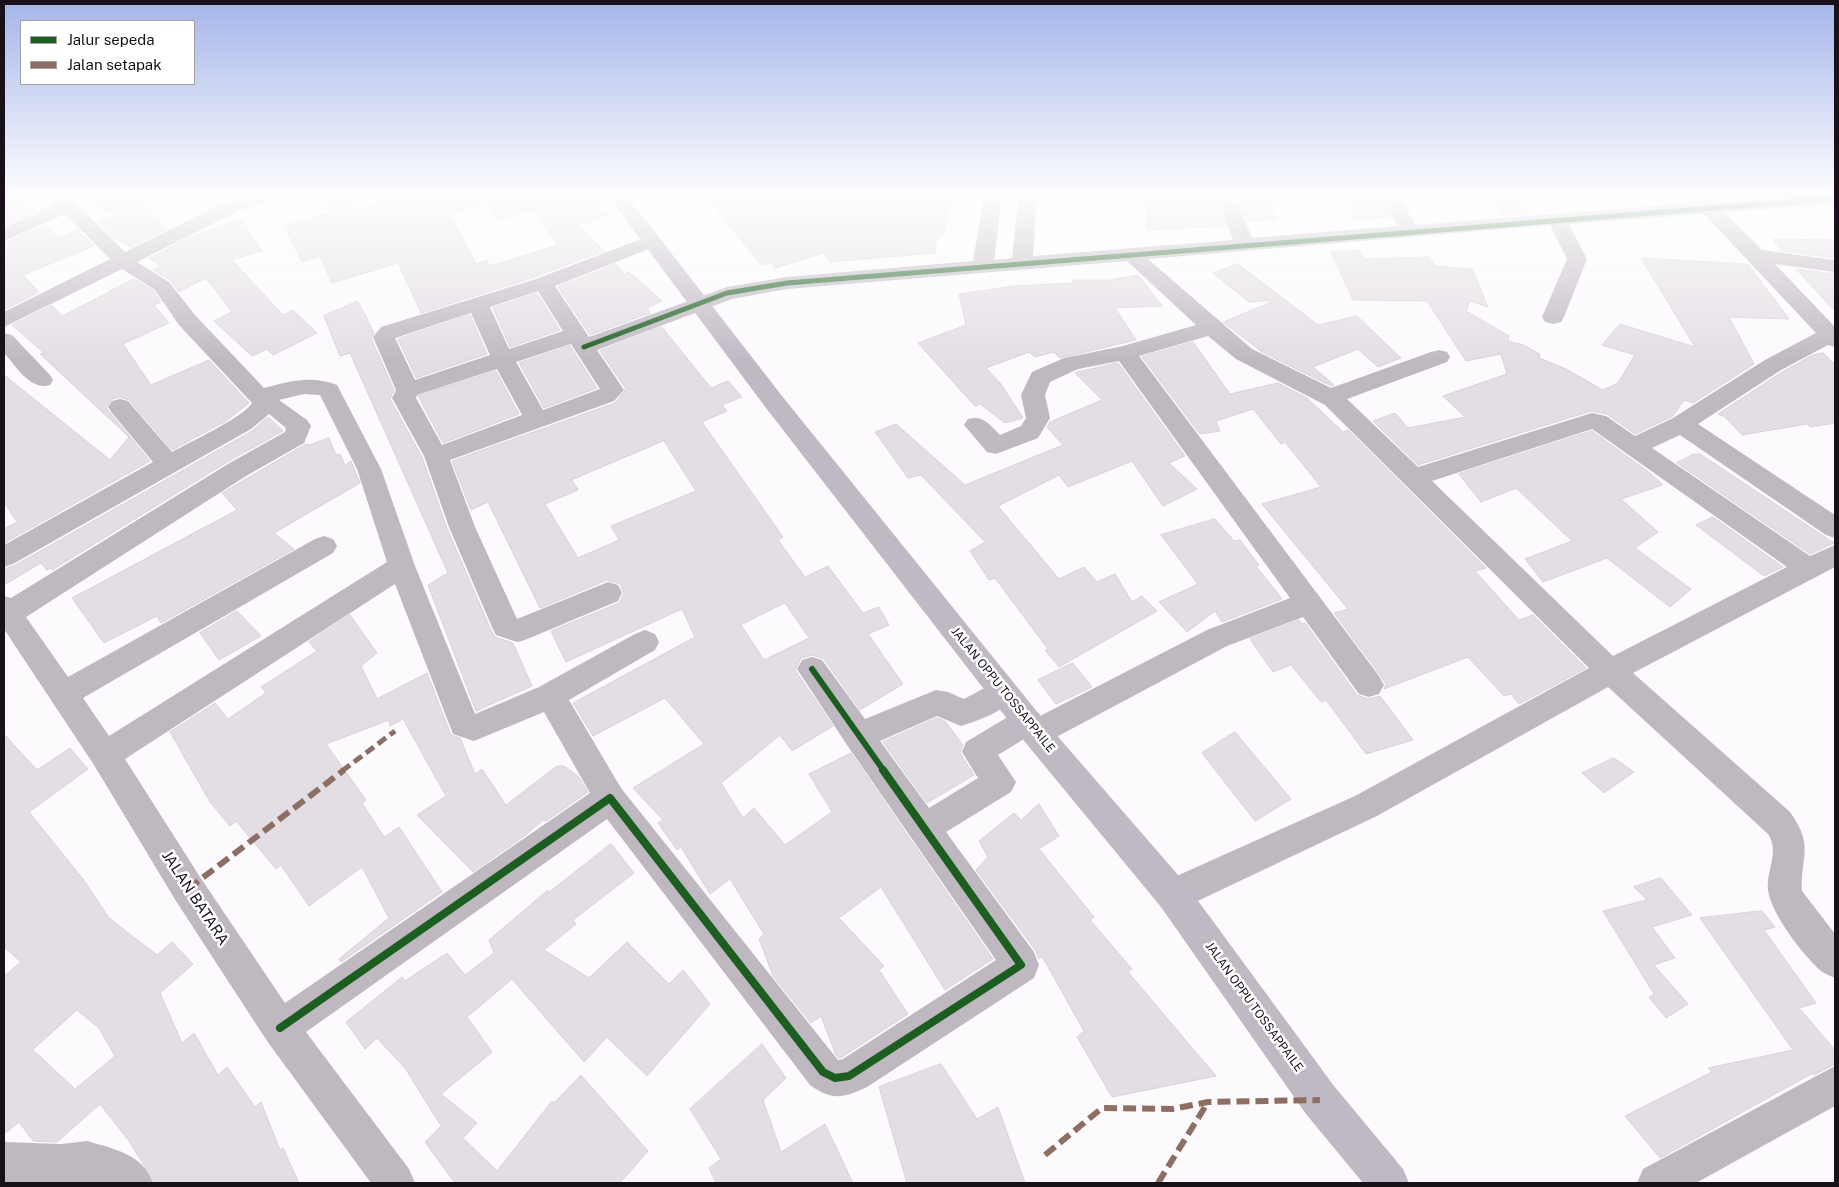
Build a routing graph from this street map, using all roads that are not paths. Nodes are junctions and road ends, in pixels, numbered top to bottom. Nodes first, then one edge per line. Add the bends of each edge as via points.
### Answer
1 (113, 251) edge
2 (145, 251) edge
3 (625, 251) edge
4 (660, 251) edge
5 (985, 251) edge
6 (1023, 251) edge
7 (1177, 251) edge
8 (1573, 251) edge
9 (1753, 251) edge
10 (1756, 254) junction
11 (1132, 255) junction
12 (124, 262) junction
13 (1022, 264) junction
14 (983, 266) junction
15 (1835, 266) edge
16 (543, 283) junction
17 (700, 302) junction
18 (478, 305) junction
19 (1554, 317) dead end
20 (4, 320) edge
21 (1211, 328) junction
22 (1834, 331) edge
23 (4, 340) edge
24 (579, 341) junction
25 (1125, 353) junction
26 (1439, 357) dead end
27 (503, 360) junction
28 (42, 380) dead end
29 (408, 390) junction
30 (1330, 397) junction
31 (263, 399) junction
32 (120, 407) dead end
33 (536, 419) junction
34 (1681, 424) junction
35 (976, 425) dead end
36 (1633, 447) junction
37 (436, 456) junction
38 (170, 465) junction
39 (1413, 478) junction
40 (1835, 528) edge
41 (324, 546) dead end
42 (1835, 555) edge
43 (4, 557) edge
44 (402, 566) junction
45 (1808, 568) junction
46 (608, 593) dead end
47 (1308, 603) junction
48 (6, 611) edge
49 (645, 642) dead end
50 (812, 669) dead end
51 (1610, 671) junction
52 (1369, 685) dead end
53 (1003, 691) junction
54 (64, 694) junction
55 (550, 696) junction
56 (1032, 727) junction
57 (858, 736) junction
58 (105, 755) junction
59 (610, 798) junction
60 (924, 828) junction
61 (1173, 895) junction
62 (1835, 960) edge
63 (280, 1028) junction
64 (1835, 1085) edge
65 (4, 1162) edge
66 (133, 1183) edge
67 (395, 1183) edge
68 (1389, 1183) edge
69 (1658, 1183) edge

1 - 12 street
2 - 12 street
3 - 16 street
4 - 17 main road, JALAN OPPU TOSSAPPAILE
5 - 14 street
6 - 13 street
7 - 11 street
8 - 19 street via 1577,259
9 - 10 street
10 - 15 street
10 - 22 street via 1812,315
11 - 13 street
11 - 21 street
12 - 20 street
12 - 31 street via 166,291 187,320
13 - 14 street
14 - 17 street via 787,283 727,293
16 - 18 street
16 - 24 street
17 - 24 street via 657,321
17 - 53 main road, JALAN OPPU TOSSAPPAILE via 774,402
18 - 27 street
18 - 29 street via 386,334 384,337
21 - 25 street
21 - 30 street via 1252,359
22 - 34 street via 1772,365
23 - 28 street
24 - 27 street
24 - 33 street via 611,387 611,392 557,415
25 - 35 street via 1072,363 1040,377 1033,395 1038,418 1030,432 996,446
25 - 47 street
26 - 30 street
27 - 29 street
27 - 33 street
29 - 37 street via 404,398
30 - 39 street
31 - 38 street via 258,413 244,423
31 - 44 street via 308,386 320,385 329,390 369,469
31 - 48 street via 299,426 295,436
32 - 38 street
33 - 37 street
34 - 36 street
34 - 40 street
36 - 39 street via 1604,424 1592,421
36 - 45 street
37 - 46 street via 462,527 508,630 516,631 539,624
38 - 43 street
39 - 51 street
41 - 54 street
42 - 45 street
44 - 55 street via 464,725 474,728
44 - 58 street
45 - 51 street
47 - 52 street
47 - 56 street via 1217,638
48 - 54 street, JALAN BATARA
49 - 55 street
50 - 57 street
51 - 61 street via 1366,806
51 - 62 street via 1787,832 1790,845 1785,893 1791,906
53 - 56 main road, JALAN OPPU TOSSAPPAILE
53 - 57 street via 971,710 961,713 948,705 936,703
54 - 58 street, JALAN BATARA
55 - 59 street
56 - 60 street via 977,752 1000,782
56 - 61 main road, JALAN OPPU TOSSAPPAILE
57 - 60 street
58 - 63 street, JALAN BATARA
59 - 60 street via 823,1072 840,1080 1021,965
59 - 63 street
61 - 68 main road, JALAN OPPU TOSSAPPAILE via 1320,1100
63 - 67 street, JALAN BATARA
64 - 69 street
65 - 66 street via 62,1164 87,1161 114,1169

